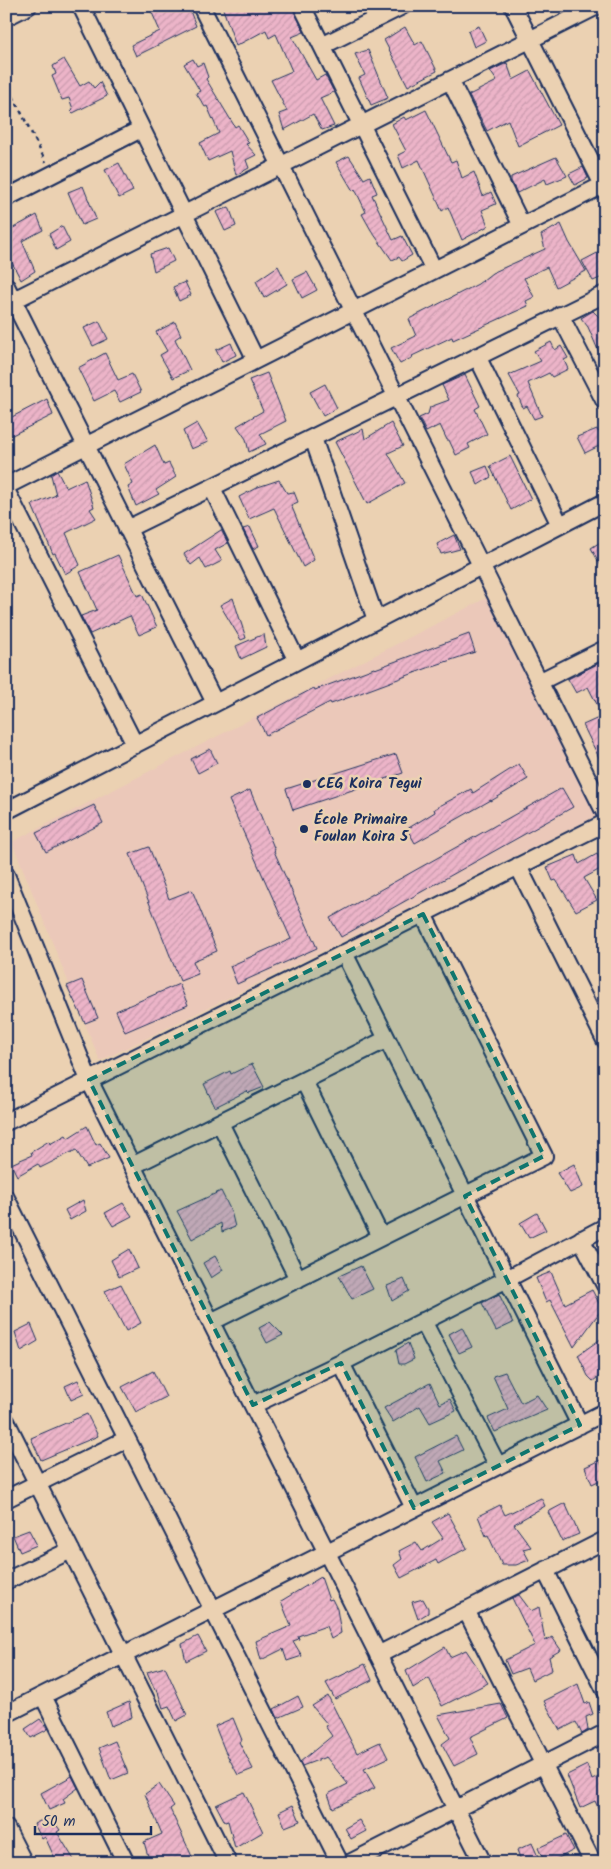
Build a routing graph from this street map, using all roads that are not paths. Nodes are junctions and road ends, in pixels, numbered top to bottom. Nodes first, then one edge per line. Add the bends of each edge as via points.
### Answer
1 (28, 6) edge
2 (80, 6) edge
3 (201, 6) edge
4 (302, 6) edge
5 (402, 6) edge
6 (513, 6) edge
7 (597, 6) edge
8 (6, 17) edge
9 (530, 40) junction
10 (322, 46) junction
11 (450, 80) junction
12 (362, 125) junction
13 (141, 129) junction
14 (280, 166) junction
15 (604, 186) edge
16 (6, 198) edge
17 (184, 214) junction
18 (522, 226) junction
19 (434, 270) junction
20 (605, 294) edge
21 (9, 297) edge
22 (353, 311) junction
23 (560, 316) junction
24 (477, 356) junction
25 (256, 360) junction
26 (396, 397) junction
27 (605, 402) edge
28 (313, 438) junction
29 (86, 446) junction
30 (6, 486) edge
31 (212, 488) junction
32 (6, 490) edge
33 (605, 502) edge
34 (560, 525) junction
35 (128, 528) junction
36 (481, 566) junction
37 (376, 620) junction
38 (605, 649) edge
39 (297, 661) junction
40 (539, 682) junction
41 (215, 703) junction
42 (135, 745) junction
43 (6, 811) edge
44 (605, 813) edge
45 (605, 823) edge
46 (518, 866) junction
47 (6, 875) edge
48 (423, 914) junction
49 (344, 953) junction
50 (387, 1039) junction
51 (605, 1040) edge
52 (89, 1080) junction
53 (304, 1081) junction
54 (6, 1122) edge
55 (220, 1123) junction
56 (132, 1166) junction
57 (465, 1196) junction
58 (6, 1198) edge
59 (605, 1227) edge
60 (382, 1237) junction
61 (582, 1239) junction
62 (298, 1279) junction
63 (507, 1279) junction
64 (605, 1285) edge
65 (423, 1321) junction
66 (211, 1322) junction
67 (341, 1363) junction
68 (252, 1406) junction
69 (605, 1412) edge
70 (6, 1421) edge
71 (580, 1425) junction
72 (127, 1439) junction
73 (498, 1466) junction
74 (37, 1483) junction
75 (6, 1498) edge
76 (414, 1508) junction
77 (605, 1540) edge
78 (71, 1550) junction
79 (327, 1552) junction
80 (545, 1570) junction
81 (6, 1581) edge
82 (213, 1610) junction
83 (466, 1610) junction
84 (124, 1655) junction
85 (378, 1655) junction
86 (605, 1690) edge
87 (43, 1696) junction
88 (6, 1714) edge
89 (605, 1733) edge
90 (544, 1764) junction
91 (456, 1809) junction
92 (8, 1834) edge
93 (24, 1863) edge
94 (126, 1863) edge
95 (228, 1863) edge
96 (340, 1863) edge
97 (350, 1863) edge
98 (483, 1863) edge
99 (593, 1863) edge

1 - 8 street
2 - 13 street
3 - 14 street
4 - 10 street
5 - 10 street
6 - 9 street
7 - 9 street
9 - 11 street
9 - 15 street
10 - 12 street
11 - 12 street
11 - 18 street
12 - 14 street
12 - 19 street
13 - 16 street
13 - 17 street
14 - 17 street
14 - 22 street
15 - 18 street
17 - 21 street
17 - 25 street
18 - 19 street
19 - 22 street
20 - 23 street
21 - 29 street
22 - 25 street
22 - 26 street
23 - 24 street
23 - 27 street
24 - 26 street
24 - 34 street
25 - 29 street
26 - 28 street
26 - 36 street
28 - 31 street
28 - 37 street
29 - 30 street
29 - 35 street
31 - 35 street
31 - 39 street
32 - 42 street
33 - 34 street
34 - 36 street
35 - 41 street
36 - 37 street
36 - 40 street
37 - 39 street
38 - 40 street
39 - 41 street
40 - 44 street
41 - 42 street
42 - 43 street
45 - 46 street
46 - 48 street
46 - 51 street
47 - 52 street
48 - 49 street
48 - 57 street via 544,1156
49 - 50 street
49 - 52 street
50 - 53 street
50 - 57 street
52 - 54 street
52 - 56 street
53 - 55 street
53 - 60 street
55 - 56 street
55 - 62 street
56 - 66 street
57 - 60 street
57 - 63 street
58 - 72 street
59 - 61 street
60 - 62 street
61 - 63 street
61 - 64 street
62 - 66 street
63 - 65 street
63 - 71 street
65 - 67 street
65 - 73 street
66 - 68 street
67 - 68 street
67 - 76 street
68 - 79 street
69 - 71 street
70 - 74 street
71 - 73 street
72 - 74 street
72 - 82 street
73 - 76 street
74 - 75 street
74 - 78 street
76 - 79 street
77 - 80 street
78 - 81 street
78 - 84 street
79 - 82 street
79 - 85 street
80 - 83 street
80 - 86 street
82 - 84 street
82 - 96 street
83 - 85 street
83 - 90 street
84 - 87 street
84 - 95 street
85 - 91 street
87 - 88 street
87 - 94 street
89 - 90 street
90 - 91 street
90 - 99 street
91 - 97 street
91 - 98 street
92 - 93 street

